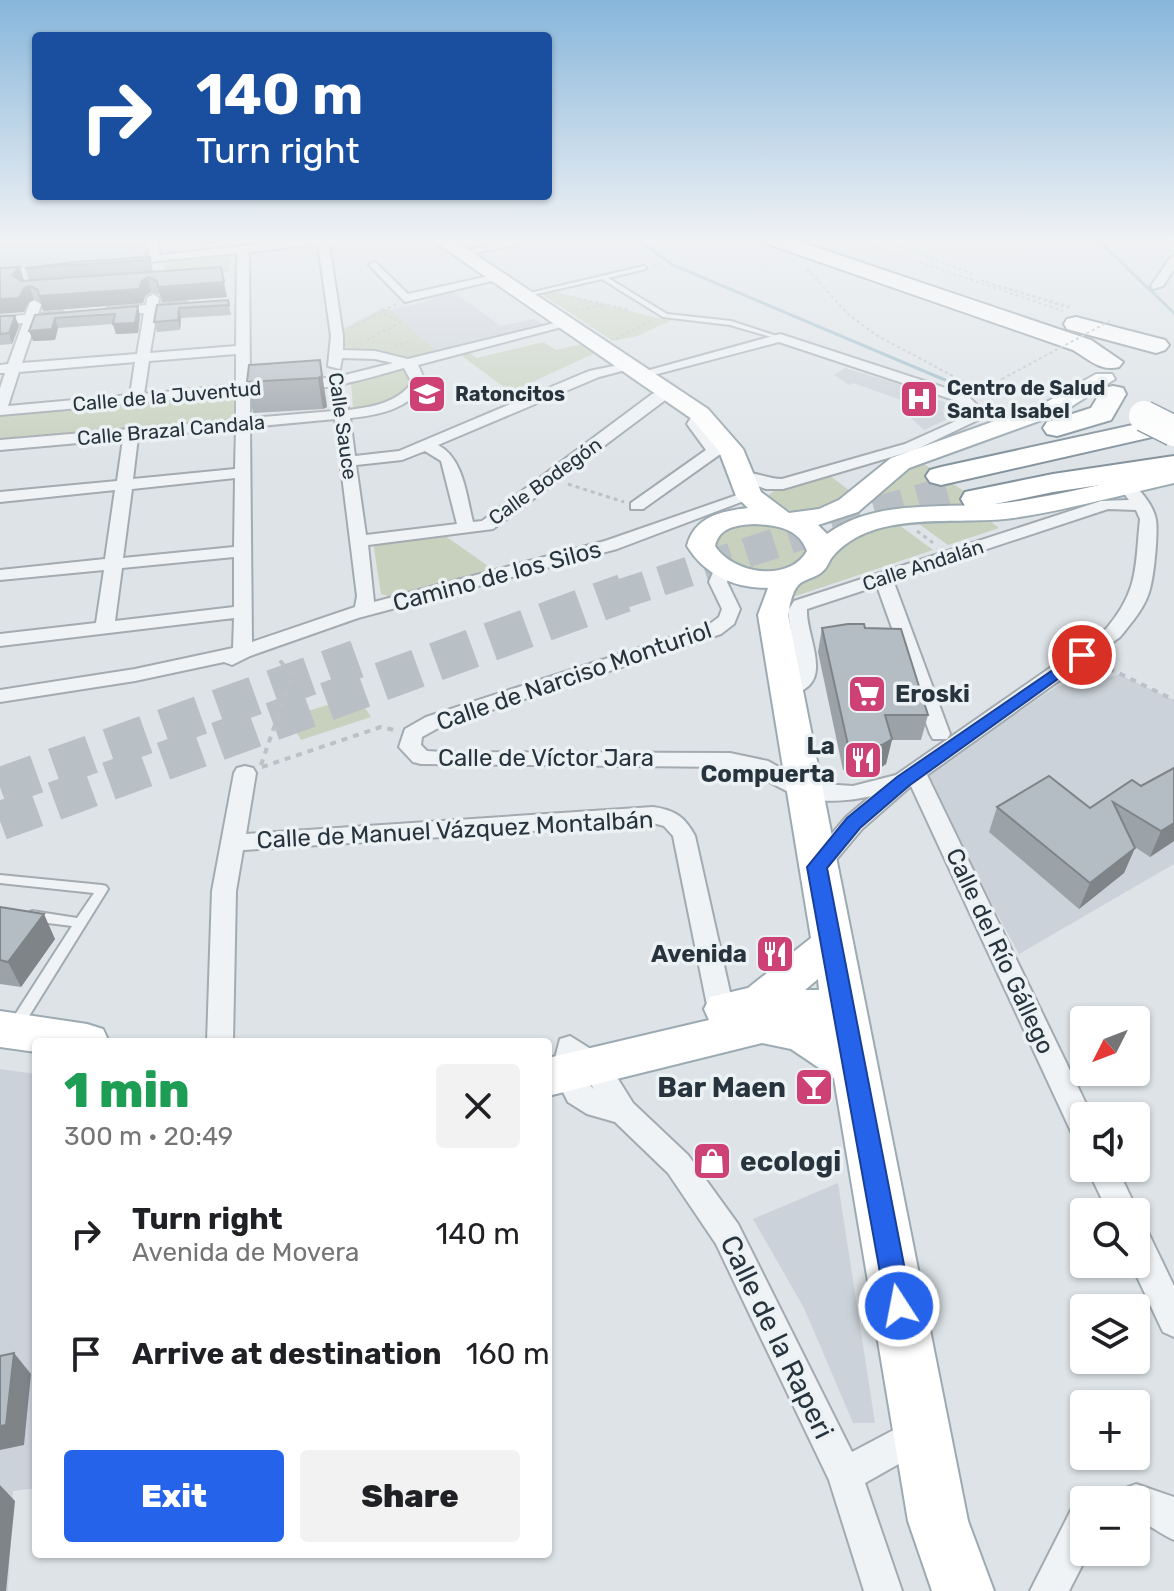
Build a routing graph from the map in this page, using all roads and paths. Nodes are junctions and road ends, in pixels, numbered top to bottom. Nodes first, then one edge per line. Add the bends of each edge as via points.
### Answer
1 (33, 313) edge
2 (100, 313) edge
3 (150, 313) edge
4 (237, 313) edge
5 (335, 313) edge
6 (379, 313) edge
7 (383, 313) edge
8 (559, 313) edge
9 (580, 313) edge
10 (639, 313) edge
11 (661, 313) edge
12 (847, 313) edge
13 (984, 313) edge
14 (1072, 313) edge
15 (1073, 313) edge
16 (1074, 313) edge
17 (91, 314) edge
18 (76, 315) edge
19 (1082, 316) junction
20 (1103, 317) dead end
21 (32, 318) junction
22 (568, 318) junction
23 (0, 321) edge
24 (1118, 322) dead end
25 (1116, 327) dead end
26 (337, 336) junction
27 (780, 338) junction
28 (613, 341) dead end
29 (408, 342) dead end
30 (360, 343) dead end
31 (1165, 344) edge
32 (397, 345) dead end
33 (242, 350) junction
34 (334, 354) junction
35 (144, 358) junction
36 (406, 364) junction
37 (7, 369) edge
38 (635, 369) junction
39 (1109, 378) junction
40 (337, 381) junction
41 (242, 390) junction
42 (979, 390) junction
43 (669, 392) junction
44 (962, 398) junction
45 (136, 399) junction
46 (0, 409) edge
47 (342, 414) junction
48 (241, 423) junction
49 (1174, 424) edge
50 (1174, 431) edge
51 (131, 433) junction
52 (1174, 437) edge
53 (0, 445) edge
54 (425, 445) junction
55 (723, 450) junction
56 (349, 461) junction
57 (1174, 465) edge
58 (242, 473) junction
59 (1174, 475) edge
60 (550, 479) junction
61 (951, 482) junction
62 (124, 485) junction
63 (746, 486) junction
64 (1134, 496) junction
65 (0, 497) edge
66 (637, 506) joint
67 (732, 518) junction
68 (783, 519) junction
69 (467, 529) junction
70 (914, 529) dead end
71 (359, 541) junction
72 (242, 551) junction
73 (821, 551) junction
74 (945, 551) dead end
75 (115, 563) junction
76 (735, 573) junction
77 (0, 575) edge
78 (790, 577) junction
79 (883, 578) junction
80 (364, 611) junction
81 (242, 612) junction
82 (773, 615) junction
83 (105, 628) junction
84 (0, 640) edge
85 (243, 652) junction
86 (273, 653) dead end
87 (1082, 655) junction
88 (786, 691) junction
89 (0, 696) edge
90 (1174, 700) edge
91 (0, 704) edge
92 (412, 734) junction
93 (940, 734) dead end
94 (252, 770) junction
95 (909, 777) junction
96 (803, 790) junction
97 (231, 843) junction
98 (817, 867) junction
99 (0, 879) edge
100 (13, 913) edge
101 (80, 923) junction
102 (832, 944) junction
103 (842, 1008) junction
104 (761, 1011) junction
105 (6, 1030) edge
106 (60, 1038) edge
107 (220, 1038) edge
108 (576, 1062) edge
109 (854, 1067) junction
110 (1071, 1102) edge
111 (623, 1112) junction
112 (1150, 1270) edge
113 (1174, 1321) edge
114 (923, 1431) junction
115 (845, 1475) junction
116 (938, 1521) junction
117 (1070, 1550) edge
118 (883, 1591) edge
119 (939, 1591) edge
120 (963, 1591) edge
121 (1049, 1591) edge

1 - 21 street
2 - 17 street
3 - 35 street
4 - 33 street
5 - 26 street, Calle Sauce
6 - 26 path
7 - 30 path via 401,322
8 - 22 main road
9 - 22 path
10 - 28 path via 657,318
11 - 27 lane via 731,323
12 - 42 path via 887,344
13 - 39 highway via 1082,345
14 - 19 highway
15 - 19 path
16 - 19 path
18 - 21 street
19 - 25 path
19 - 31 highway
19 - 42 path, bridge via 1110,321
20 - 24 path
21 - 23 street
21 - 37 street
22 - 36 street, Calle de la Juventud
22 - 38 main road
26 - 34 street, Calle Sauce
27 - 38 street
27 - 44 street
29 - 32 path
31 - 39 highway via 1130,350
33 - 35 street
33 - 41 street
34 - 36 street via 383,355
34 - 40 street, Calle Sauce
35 - 37 street
35 - 45 street
36 - 40 street, Calle de la Juventud
36 - 47 street, Calle Brazal Candala via 419,377 409,395 376,409
37 - 46 street
38 - 43 main road
38 - 54 street via 594,374
39 - 50 highway, bridge via 1144,416
39 - 61 highway via 1106,410
39 - 68 main road via 1067,402 900,463 844,509 817,518
40 - 41 street, Calle de la Juventud
40 - 47 street, Calle Sauce
41 - 45 street, Calle de la Juventud
41 - 48 street
42 - 44 path via 980,395
43 - 55 main road via 700,414
43 - 60 street, Calle Bodegón
44 - 63 street via 976,411 973,419 910,447 783,484
45 - 46 street, Calle de la Juventud
47 - 48 street, Calle Brazal Candala
47 - 56 street, Calle Sauce
48 - 51 street, Calle Brazal Candala
48 - 58 street
49 - 61 highway
51 - 53 street, Calle Brazal Candala
51 - 62 street
52 - 61 highway
54 - 56 street via 398,456
54 - 69 street via 449,461
55 - 63 main road
55 - 66 street
56 - 71 street, Calle Sauce
57 - 61 highway via 1053,483
58 - 62 street
58 - 72 street
59 - 64 main road
60 - 66 path
60 - 69 street, Calle Bodegón via 491,522
62 - 65 street
62 - 75 street
63 - 67 main road
63 - 68 main road
63 - 80 street, Camino de los Silos via 588,552
64 - 73 main road via 995,513 896,516 862,525
64 - 79 street, Calle Andalán
64 - 87 street via 1148,519 1142,588 1113,633
67 - 68 main road
67 - 76 main road via 715,524 701,540 703,552
68 - 73 main road via 813,534
69 - 71 street, Calle Bodegón
70 - 74 path
71 - 80 street, Calle Sauce
72 - 75 street
72 - 81 street
73 - 78 main road via 816,564
75 - 77 street
75 - 83 street
76 - 78 main road
76 - 82 main road
76 - 92 street, Calle de Narciso Monturiol via 718,582 731,609 714,630 433,722
78 - 82 main road
79 - 88 street, Calle Andalán via 798,607 807,674
79 - 93 street
80 - 85 street, Camino de los Silos
81 - 83 street
81 - 85 street
82 - 88 main road
83 - 84 street
85 - 89 street, Camino de los Silos
85 - 91 street, Camino de los Silos via 215,667
86 - 94 path via 292,675
87 - 90 path
87 - 95 street
88 - 96 main road
92 - 94 path, Calle de Víctor Jara via 381,727
92 - 96 street, Calle de Víctor Jara via 414,753 430,759 730,760 760,766
94 - 97 street
95 - 96 street via 853,793
95 - 98 street via 854,823
95 - 110 street, Calle del Río Gállego
96 - 98 main road
97 - 104 street, Calle de Manuel Vázquez Montalbán via 669,818 684,836
97 - 107 street via 224,891
98 - 102 main road
99 - 101 lane via 102,889
100 - 101 lane
101 - 105 lane
102 - 103 main road
102 - 104 main road
103 - 104 main road
103 - 109 main road
104 - 108 main road
104 - 108 main road
104 - 109 main road
105 - 106 main road
108 - 111 street
108 - 111 street, Calle de la Raperi via 572,1085 589,1103
109 - 114 main road
111 - 115 street, Calle de la Raperi via 678,1164 727,1234
112 - 113 street
114 - 115 street
114 - 116 main road
115 - 118 street, Calle de la Raperi
116 - 119 main road
116 - 120 main road
117 - 121 street

